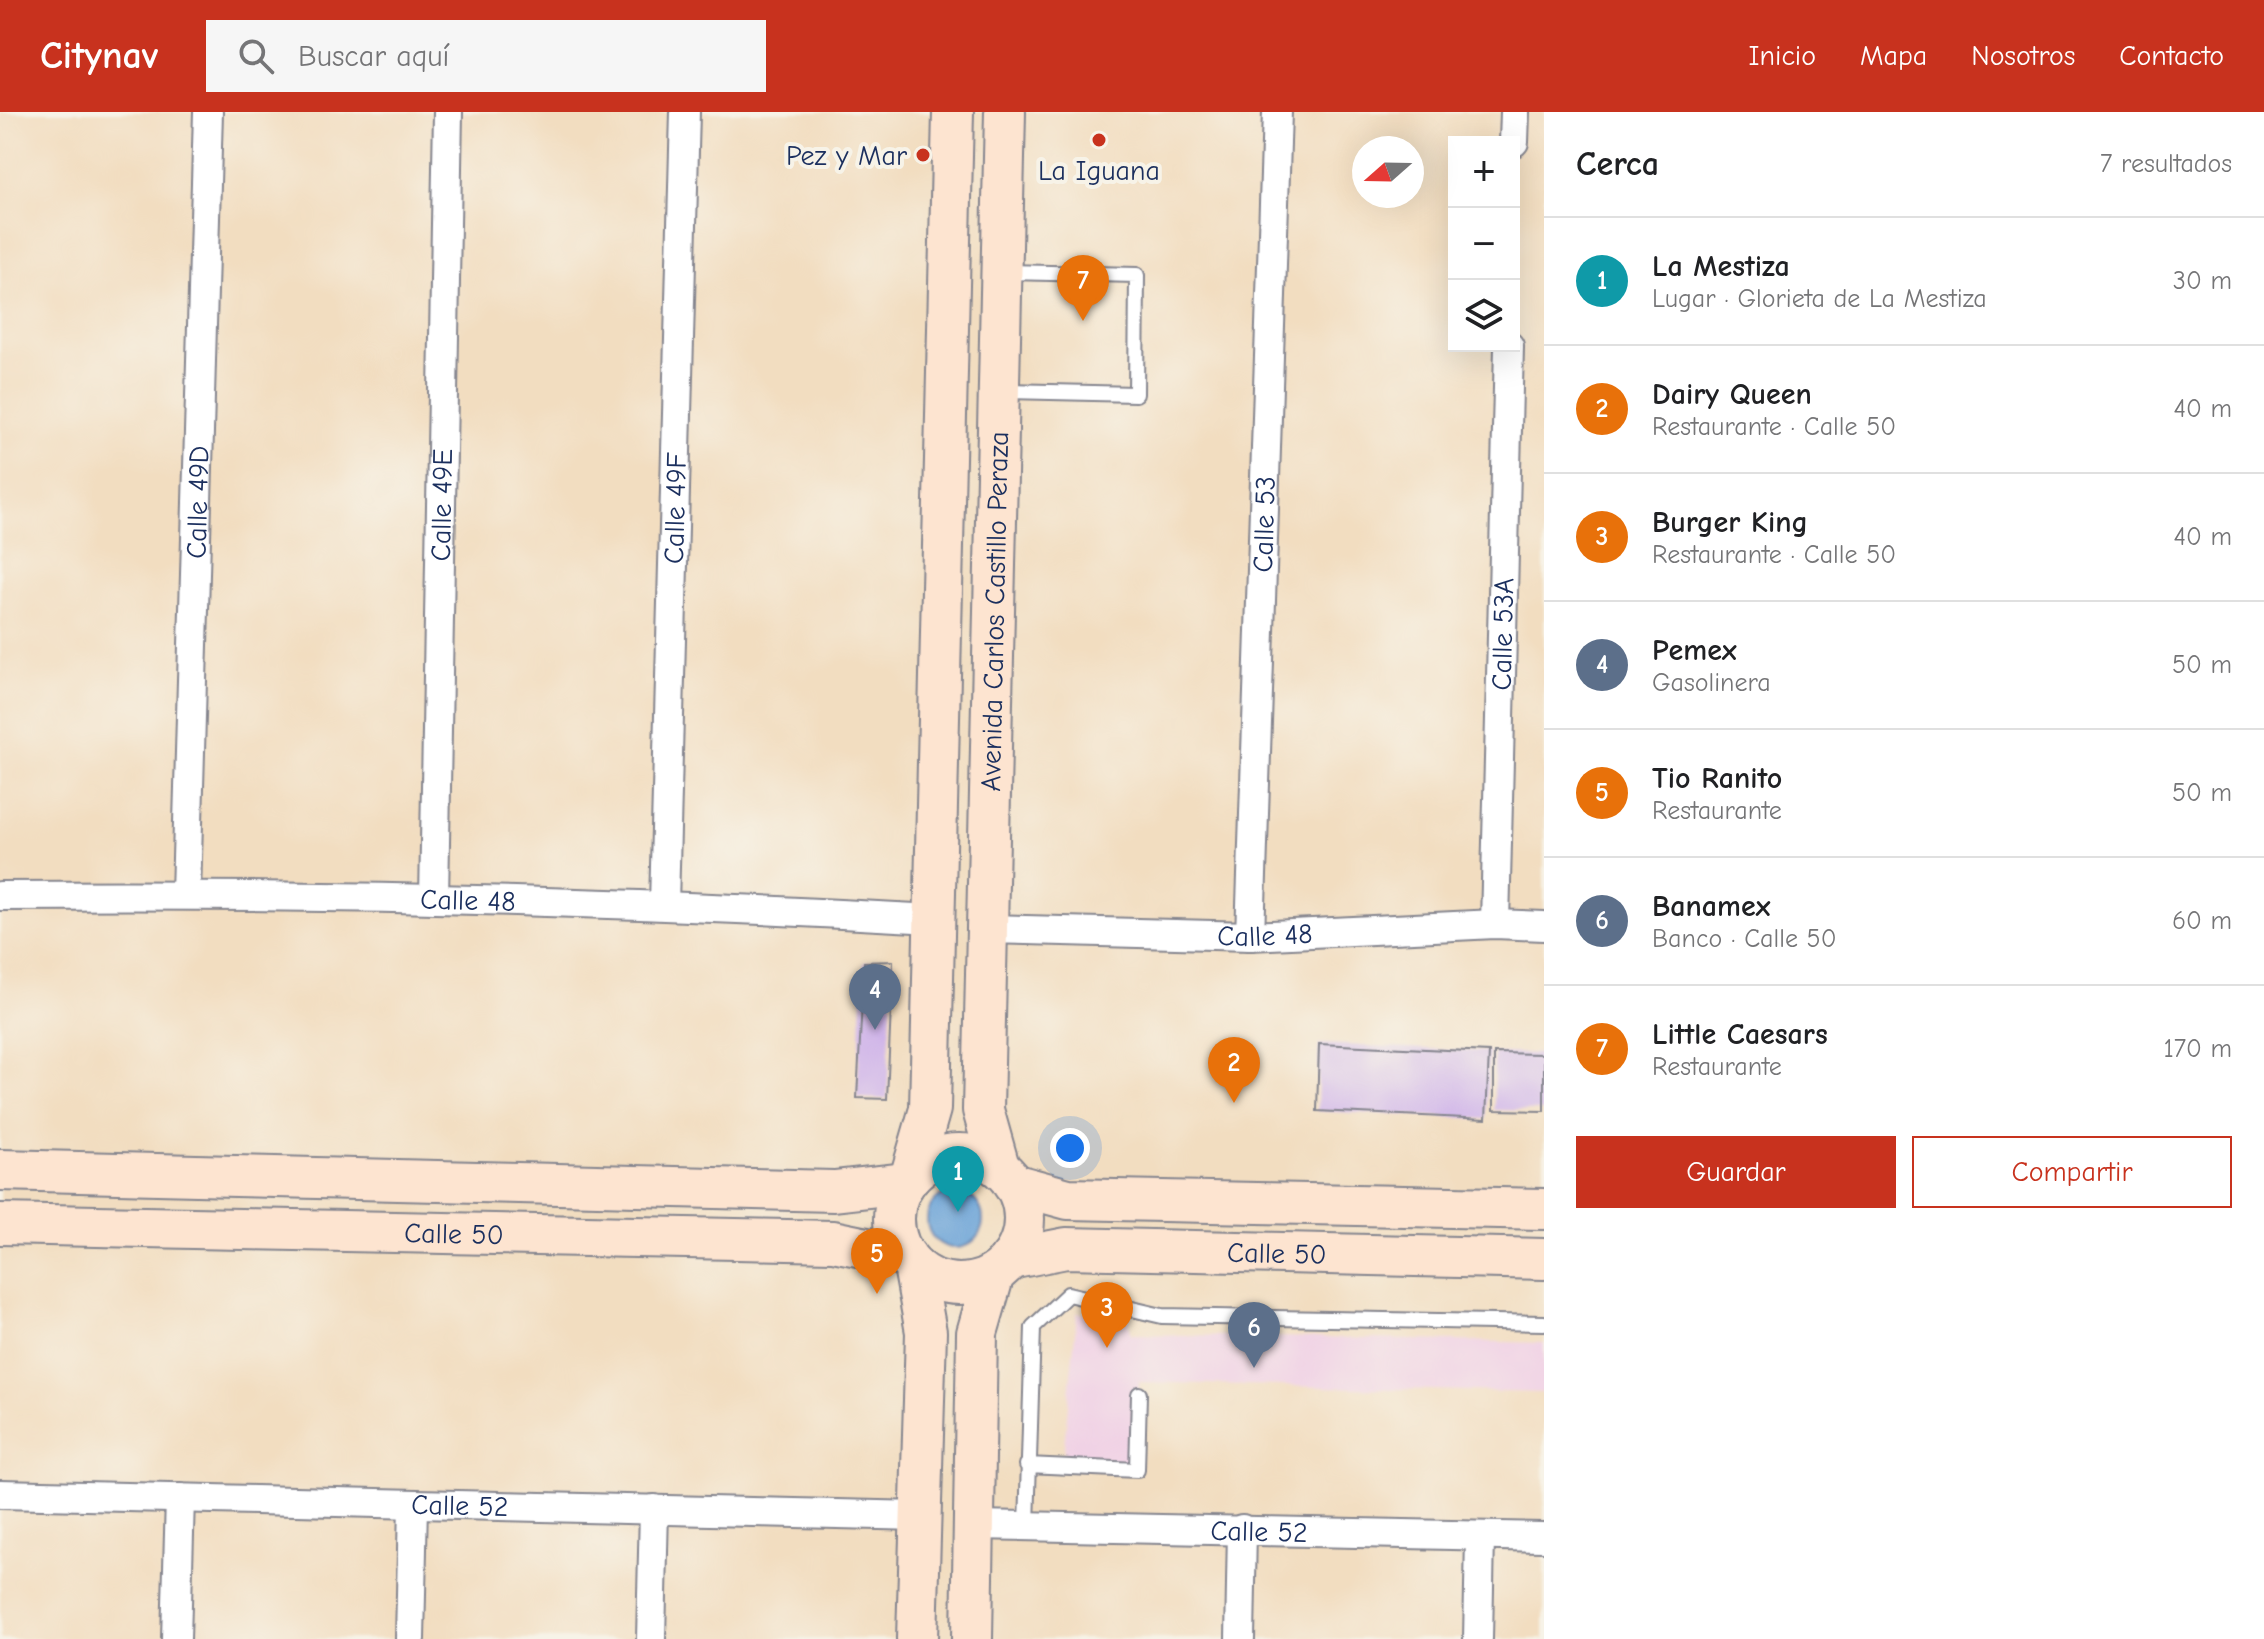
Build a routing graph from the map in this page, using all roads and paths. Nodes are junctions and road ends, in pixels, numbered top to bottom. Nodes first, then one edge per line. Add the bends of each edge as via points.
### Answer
1 (208, 112) edge
2 (448, 112) edge
3 (685, 112) edge
4 (953, 112) edge
5 (1005, 112) edge
6 (1277, 112) edge
7 (1515, 112) edge
8 (1514, 136) edge
9 (1001, 272) junction
10 (1509, 352) edge
11 (999, 391) junction
12 (186, 894) junction
13 (0, 896) edge
14 (434, 899) junction
15 (664, 904) junction
16 (934, 919) junction
17 (1495, 924) junction
18 (1544, 926) edge
19 (987, 929) junction
20 (1250, 936) junction
21 (0, 1170) edge
22 (1006, 1176) junction
23 (908, 1179) junction
24 (1544, 1209) edge
25 (0, 1224) edge
26 (1544, 1259) edge
27 (910, 1261) junction
28 (1002, 1267) junction
29 (1544, 1323) edge
30 (1139, 1394) dead end
31 (1027, 1465) junction
32 (0, 1494) edge
33 (180, 1498) junction
34 (413, 1504) junction
35 (654, 1509) junction
36 (921, 1516) junction
37 (975, 1525) junction
38 (1027, 1526) junction
39 (1242, 1529) junction
40 (1480, 1536) junction
41 (1544, 1537) edge
42 (176, 1639) edge
43 (410, 1639) edge
44 (651, 1639) edge
45 (917, 1639) edge
46 (972, 1639) edge
47 (1240, 1639) edge
48 (1478, 1639) edge

1 - 12 street, Calle 49D
2 - 14 street, Calle 49E
3 - 15 street, Calle 49F
4 - 16 main road, Avenida Carlos Castillo Peraza
5 - 9 main road, Avenida Carlos Castillo Peraza
6 - 20 street, Calle 53
7 - 8 street
9 - 11 main road, Avenida Carlos Castillo Peraza
9 - 11 lane via 1137,275 1136,394
10 - 17 street, Calle 53A
11 - 19 main road, Avenida Carlos Castillo Peraza
12 - 13 street, Calle 48
12 - 14 street, Calle 48
14 - 15 street, Calle 48
15 - 16 street, Calle 48
16 - 23 main road, Avenida Carlos Castillo Peraza via 930,1109
17 - 18 street, Calle 48
17 - 20 street, Calle 48
19 - 20 street, Calle 48
19 - 22 main road, Avenida Carlos Castillo Peraza via 983,1110
21 - 23 main road, Calle 50 via 834,1191
22 - 23 main road via 968,1155 950,1155 934,1159
22 - 24 main road, Calle 50 via 1068,1199
22 - 28 main road via 1024,1215 1021,1239
23 - 27 main road via 894,1214 896,1236
25 - 27 main road, Calle 50 via 833,1241
26 - 28 main road, Calle 50 via 1066,1248
27 - 28 main road via 935,1279 958,1284
27 - 36 main road via 926,1332
28 - 37 main road via 977,1333
29 - 31 lane via 1162,1316 1068,1294 1033,1327
30 - 31 lane via 1137,1470
31 - 38 lane
32 - 33 street, Calle 52
33 - 34 street, Calle 52
33 - 42 street
34 - 35 street, Calle 52
34 - 43 street
35 - 36 street, Calle 52
35 - 44 street
36 - 45 main road
37 - 38 street, Calle 52
37 - 46 main road
38 - 39 street, Calle 52
39 - 40 street, Calle 52
39 - 47 street
40 - 41 street, Calle 52
40 - 48 street

